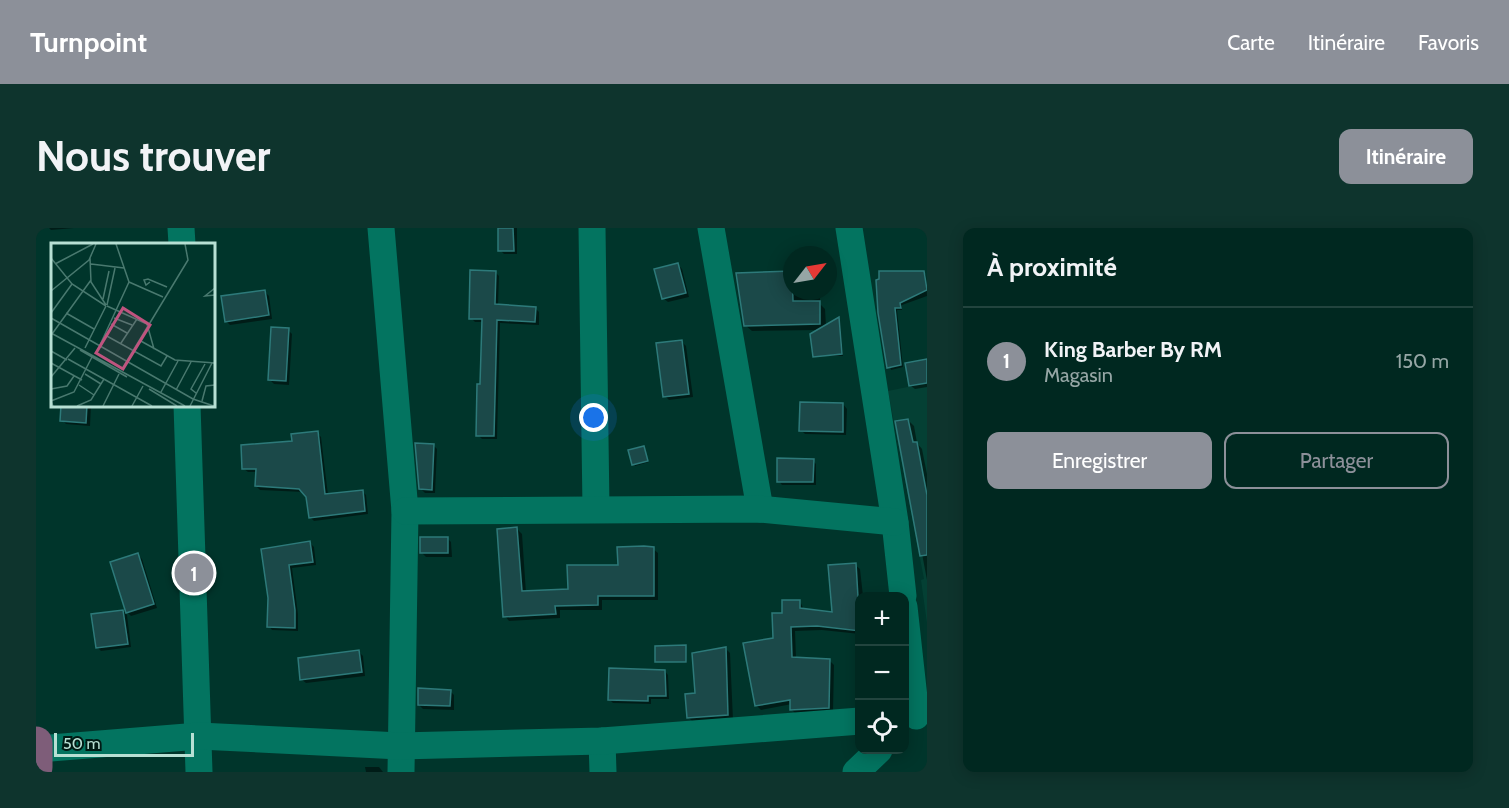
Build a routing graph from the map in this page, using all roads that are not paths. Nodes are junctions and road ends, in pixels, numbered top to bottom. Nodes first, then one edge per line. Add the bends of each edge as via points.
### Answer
1 (381, 228) edge
2 (592, 228) edge
3 (711, 228) edge
4 (849, 228) edge
5 (187, 406) edge
6 (596, 508) junction
7 (760, 509) junction
8 (405, 511) junction
9 (895, 522) junction
10 (902, 592) edge
11 (907, 646) edge
12 (913, 719) edge
13 (855, 721) edge
14 (199, 736) junction
15 (602, 741) junction
16 (36, 753) edge
17 (875, 754) edge
18 (400, 759) edge
19 (199, 772) edge
20 (603, 772) edge
21 (856, 772) edge

1 - 8 street
2 - 6 street
3 - 7 street
4 - 9 street
5 - 14 street
6 - 7 street
6 - 8 street
7 - 9 street
8 - 18 street
9 - 10 street
11 - 12 street
13 - 15 street
14 - 16 street
14 - 18 street
14 - 19 street
15 - 18 street
15 - 20 street
17 - 21 street

